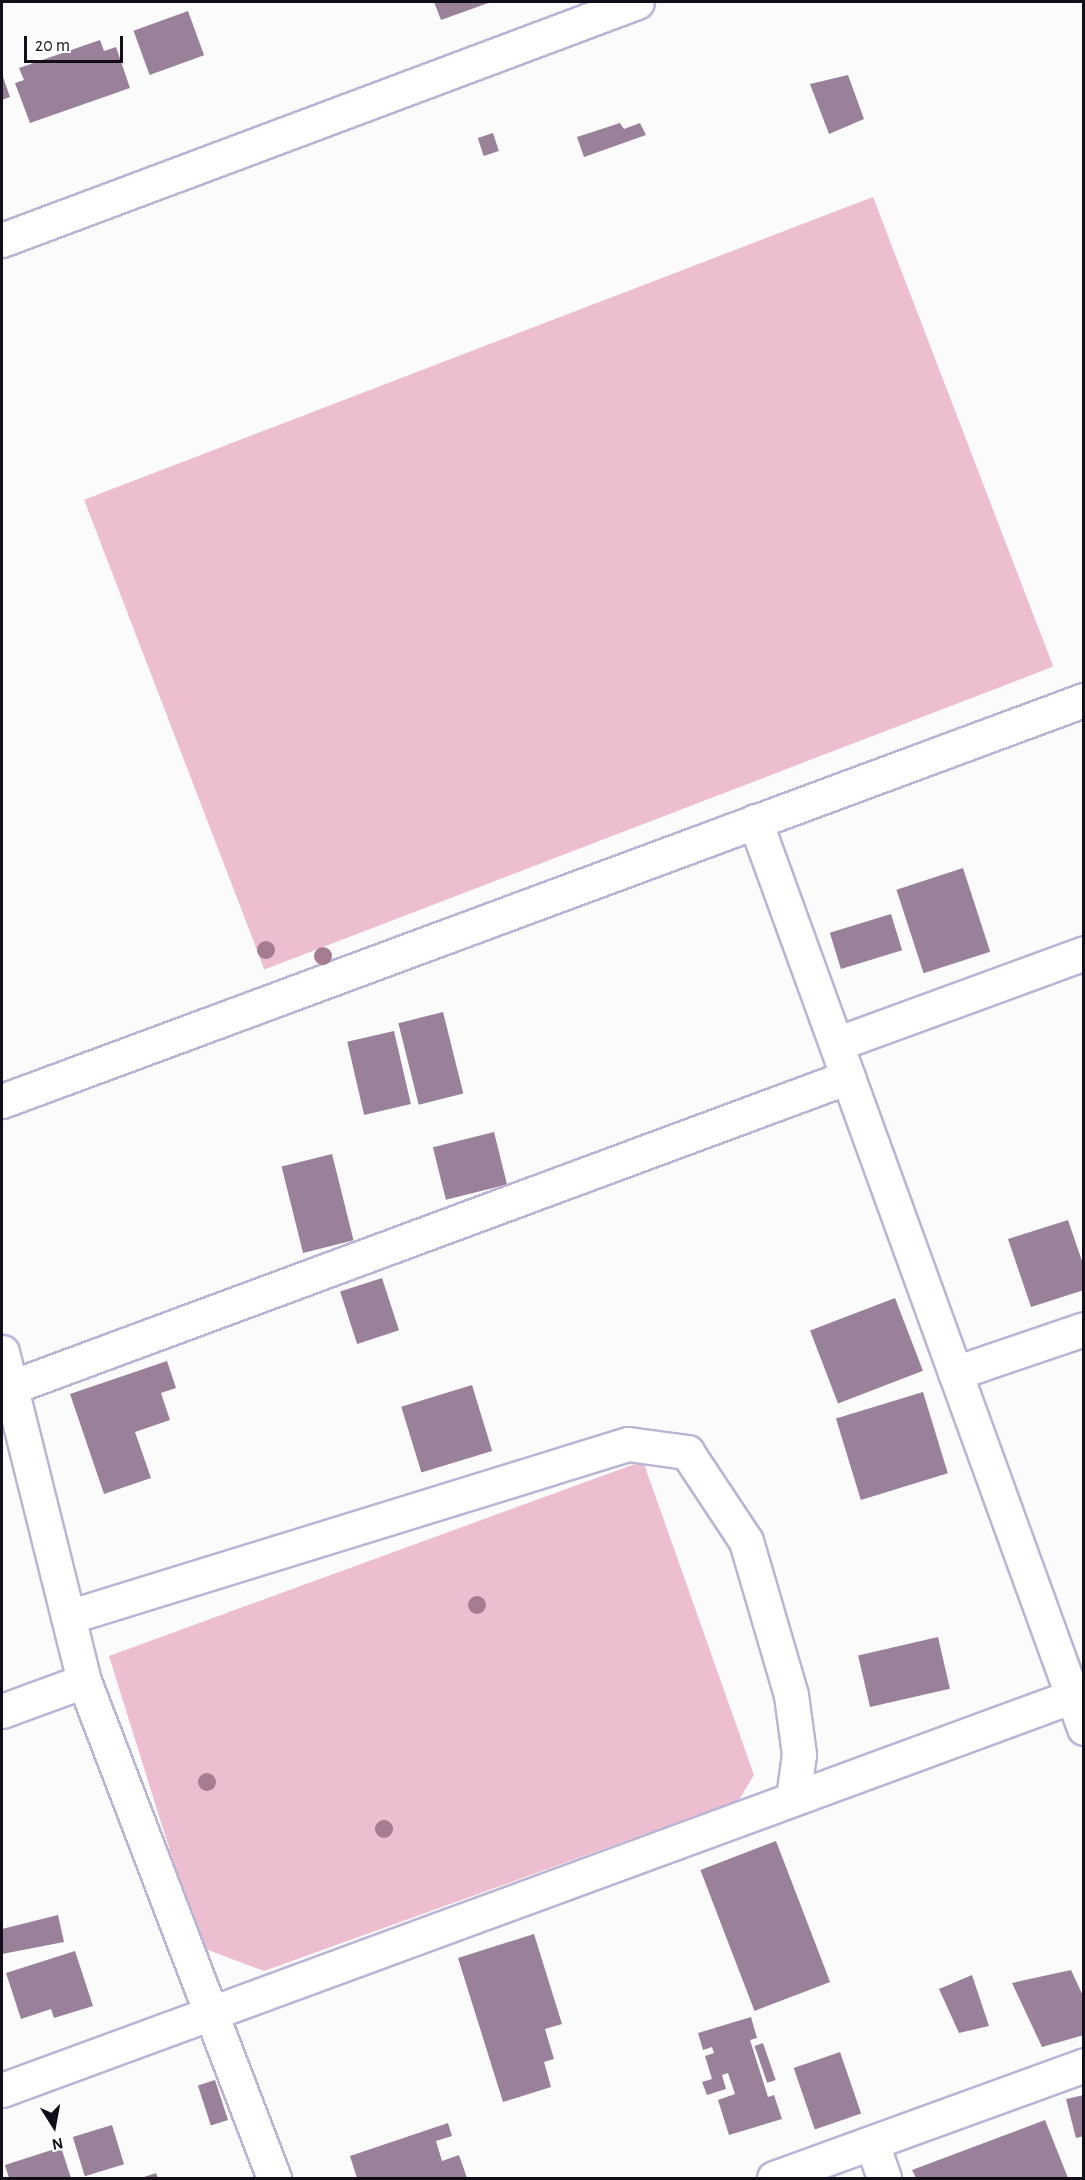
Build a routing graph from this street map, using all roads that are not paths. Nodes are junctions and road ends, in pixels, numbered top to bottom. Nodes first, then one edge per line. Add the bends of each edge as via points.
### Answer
1 (637, 2) edge
2 (2, 240) edge
3 (1083, 700) edge
4 (755, 822) junction
5 (1083, 953) edge
6 (836, 1044) junction
7 (848, 1077) junction
8 (2, 1101) edge
9 (1083, 1329) edge
10 (4, 1364) edge
11 (955, 1373) junction
12 (68, 1617) junction
13 (84, 1681) junction
14 (1078, 1694) edge
15 (2, 1711) edge
16 (1083, 1728) edge
17 (793, 1798) junction
18 (209, 2013) junction
19 (1083, 2065) edge
20 (2, 2090) edge
21 (872, 2143) junction
22 (274, 2178) edge
23 (774, 2178) edge
24 (884, 2178) edge

1 - 2 street
3 - 4 street
4 - 6 street
4 - 8 street
5 - 6 street
6 - 7 street
7 - 10 street
7 - 11 street
9 - 11 street
10 - 12 street
11 - 14 street
12 - 13 street
12 - 17 street via 628,1444 687,1452 746,1541 790,1695 799,1754
13 - 15 street
13 - 18 street
14 - 16 street
14 - 17 street
17 - 18 street
18 - 20 street
18 - 22 street
19 - 21 street
21 - 23 street
21 - 24 street

